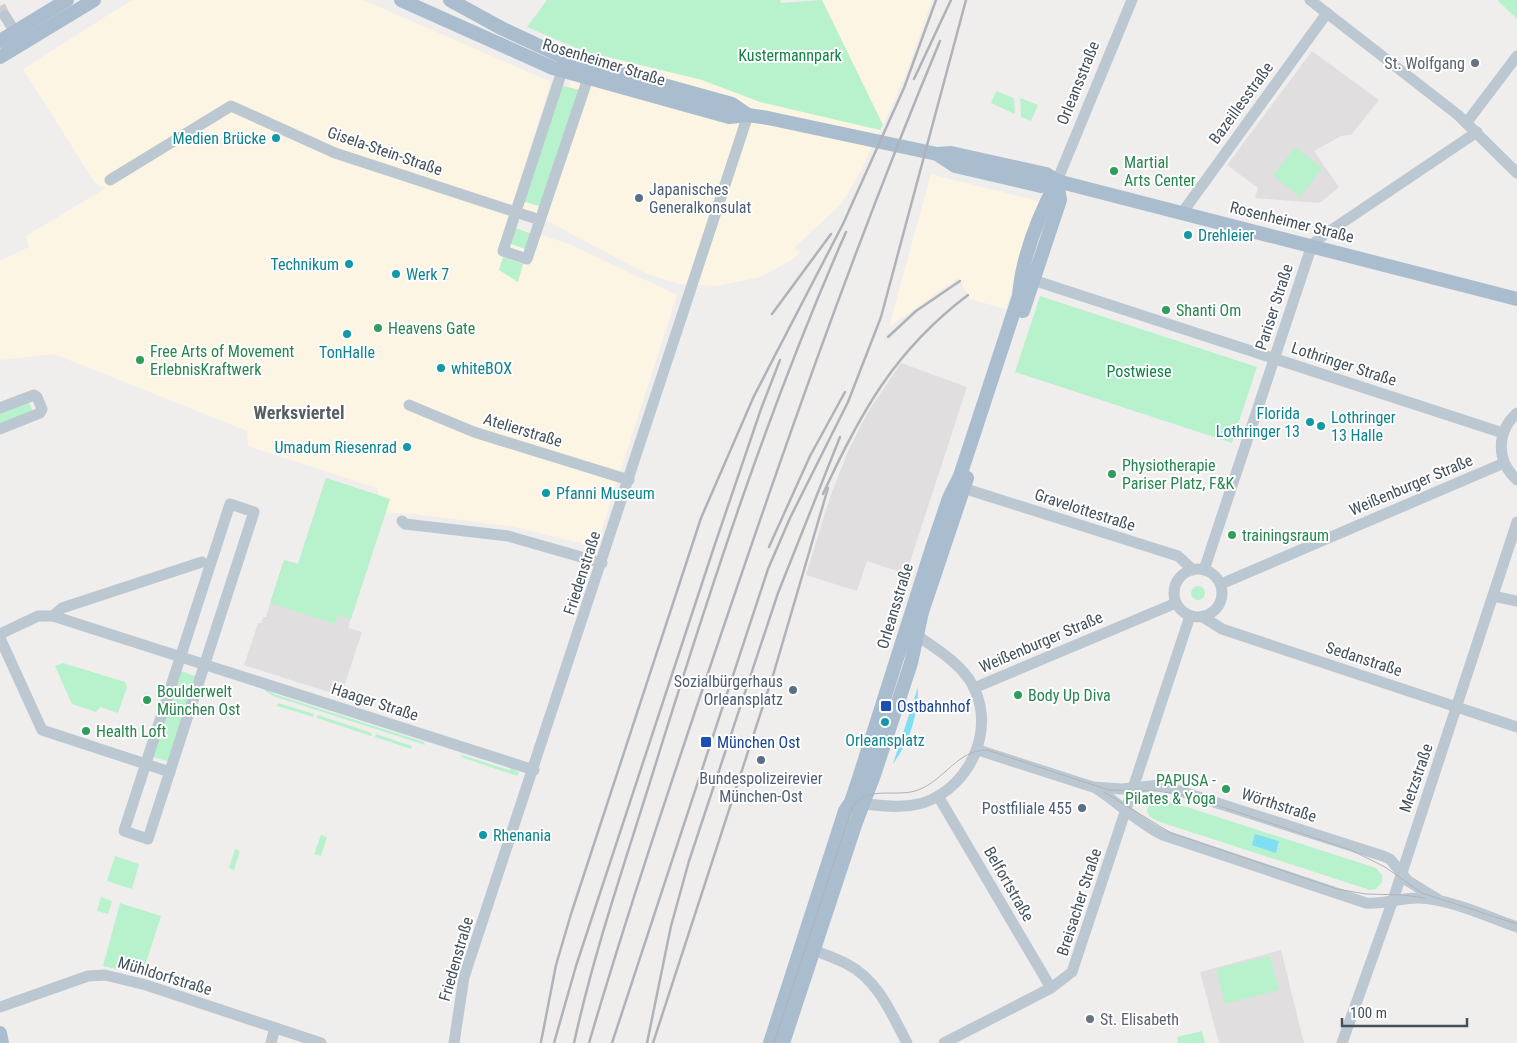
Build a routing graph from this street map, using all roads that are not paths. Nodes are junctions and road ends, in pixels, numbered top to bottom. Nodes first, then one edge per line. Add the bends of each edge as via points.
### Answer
1 (67, 0) edge
2 (94, 0) edge
3 (401, 0) edge
4 (1132, 0) edge
5 (1310, 0) edge
6 (459, 2) edge
7 (1328, 13) junction
8 (5, 16) dead end
9 (15, 32) junction
10 (0, 41) edge
11 (1517, 56) edge
12 (0, 58) edge
13 (562, 71) junction
14 (588, 78) junction
15 (748, 115) junction
16 (1466, 122) junction
17 (1476, 132) junction
18 (1516, 168) edge
19 (110, 180) dead end
20 (1058, 181) junction
21 (516, 211) junction
22 (1182, 213) junction
23 (540, 220) junction
24 (1312, 246) junction
25 (1033, 280) junction
26 (1517, 299) edge
27 (1274, 359) junction
28 (409, 405) dead end
29 (0, 408) edge
30 (1517, 413) edge
31 (0, 429) edge
32 (1503, 432) junction
33 (1504, 463) junction
34 (629, 480) junction
35 (1517, 480) edge
36 (959, 487) junction
37 (402, 522) dead end
38 (1517, 522) edge
39 (202, 562) dead end
40 (602, 563) junction
41 (1199, 570) junction
42 (1221, 584) junction
43 (1493, 596) junction
44 (1517, 601) edge
45 (1176, 603) junction
46 (53, 616) junction
47 (1190, 616) junction
48 (1203, 617) junction
49 (912, 632) junction
50 (0, 634) edge
51 (0, 638) edge
52 (181, 656) junction
53 (205, 664) junction
54 (974, 688) junction
55 (1457, 707) junction
56 (1517, 728) edge
57 (978, 750) junction
58 (145, 765) junction
59 (534, 770) junction
60 (170, 772) junction
61 (1093, 787) junction
62 (1133, 788) junction
63 (938, 796) junction
64 (857, 803) junction
65 (1126, 809) junction
66 (1401, 874) junction
67 (1393, 900) junction
68 (1439, 900) junction
69 (1517, 927) edge
70 (808, 948) junction
71 (1051, 988) junction
72 (0, 1007) edge
73 (275, 1028) junction
74 (0, 1033) edge
75 (2, 1043) edge
76 (271, 1043) edge
77 (321, 1043) edge
78 (454, 1043) edge
79 (770, 1043) edge
80 (784, 1043) edge
81 (907, 1043) edge
82 (944, 1043) edge
83 (1342, 1043) edge

1 - 9 main road
2 - 12 main road
3 - 13 main road, Rosenheimer Straße
4 - 20 street, Orleansstraße
5 - 7 street
6 - 15 main road, Rosenheimer Straße via 503,29 563,57 732,104
7 - 16 street
7 - 22 street, Bazeillesstraße
8 - 9 street
9 - 10 main road
11 - 16 street
13 - 14 main road, Rosenheimer Straße
13 - 21 street
14 - 15 main road, Rosenheimer Straße via 729,117
14 - 23 street
15 - 20 main road, Rosenheimer Straße via 937,154 955,166 1041,186
15 - 34 street, Friedenstraße
16 - 17 street
17 - 18 street
17 - 24 street
19 - 21 street, Gisela-Stein-Straße via 231,106 336,153
20 - 22 main road, Rosenheimer Straße
20 - 25 main road, Orleansstraße via 1060,200
20 - 36 main road, Orleansstraße via 1046,203 1020,278 1019,296
21 - 23 street, Gisela-Stein-Straße
21 - 23 street via 503,251 527,259
22 - 24 main road, Rosenheimer Straße
24 - 26 main road, Rosenheimer Straße
24 - 27 street, Pariser Straße
25 - 27 street, Lothringer Straße
25 - 36 main road, Orleansstraße
27 - 32 street, Lothringer Straße
27 - 41 street, Pariser Straße
28 - 34 street, Atelierstraße via 474,432
29 - 31 street via 34,395 42,411
30 - 32 street
32 - 33 street via 1500,445
33 - 35 street
33 - 42 street, Weißenburger Straße
34 - 40 street, Friedenstraße
36 - 41 street, Gravelottestraße via 1178,556
36 - 49 main road, Orleansstraße
37 - 40 street via 508,536
38 - 43 street, Metzstraße
39 - 46 street via 62,608
40 - 59 street, Friedenstraße
41 - 42 street via 1211,573
41 - 45 street via 1179,579 1174,594
42 - 48 street via 1220,604
43 - 44 street
43 - 55 street, Metzstraße
45 - 47 street
45 - 54 street, Weißenburger Straße
46 - 50 street via 38,616
46 - 52 street, Haager Straße
47 - 48 street
47 - 62 street
48 - 55 street, Sedanstraße via 1222,629
49 - 54 street via 950,659
49 - 64 main road, Orleansstraße
51 - 58 street via 42,730
52 - 53 street, Haager Straße
52 - 53 street via 230,504 254,512
52 - 58 street
53 - 59 street, Haager Straße
53 - 60 street
54 - 57 street via 981,723
55 - 56 street, Sedanstraße
55 - 66 street, Metzstraße
57 - 61 street, Wörthstraße
57 - 63 street via 961,777
58 - 60 street
58 - 60 street via 124,831 148,839
59 - 78 street, Friedenstraße via 464,977
61 - 62 street, Wörthstraße
61 - 65 street, Wörthstraße
62 - 65 street, Breisacher Straße
62 - 66 street, Wörthstraße via 1154,784 1178,789 1383,856 1390,859
63 - 64 street via 907,806
63 - 71 street, Belfortstraße
64 - 70 main road, Orleansstraße
65 - 67 street, Wörthstraße via 1138,821 1163,835 1366,903
65 - 71 street, Breisacher Straße via 1077,965 1066,979
66 - 67 street, Metzstraße
66 - 68 street, Wörthstraße
67 - 68 street, Wörthstraße
67 - 83 street, Metzstraße
68 - 69 street, Wörthstraße
70 - 79 main road, Orleansstraße
70 - 80 main road, Orleansstraße
70 - 81 street via 848,964 867,977 889,1008
71 - 82 street, Breisacher Straße
72 - 73 street, Mühldorfstraße via 88,976 105,975 146,985
73 - 76 street
73 - 77 street, Mühldorfstraße
74 - 75 main road

